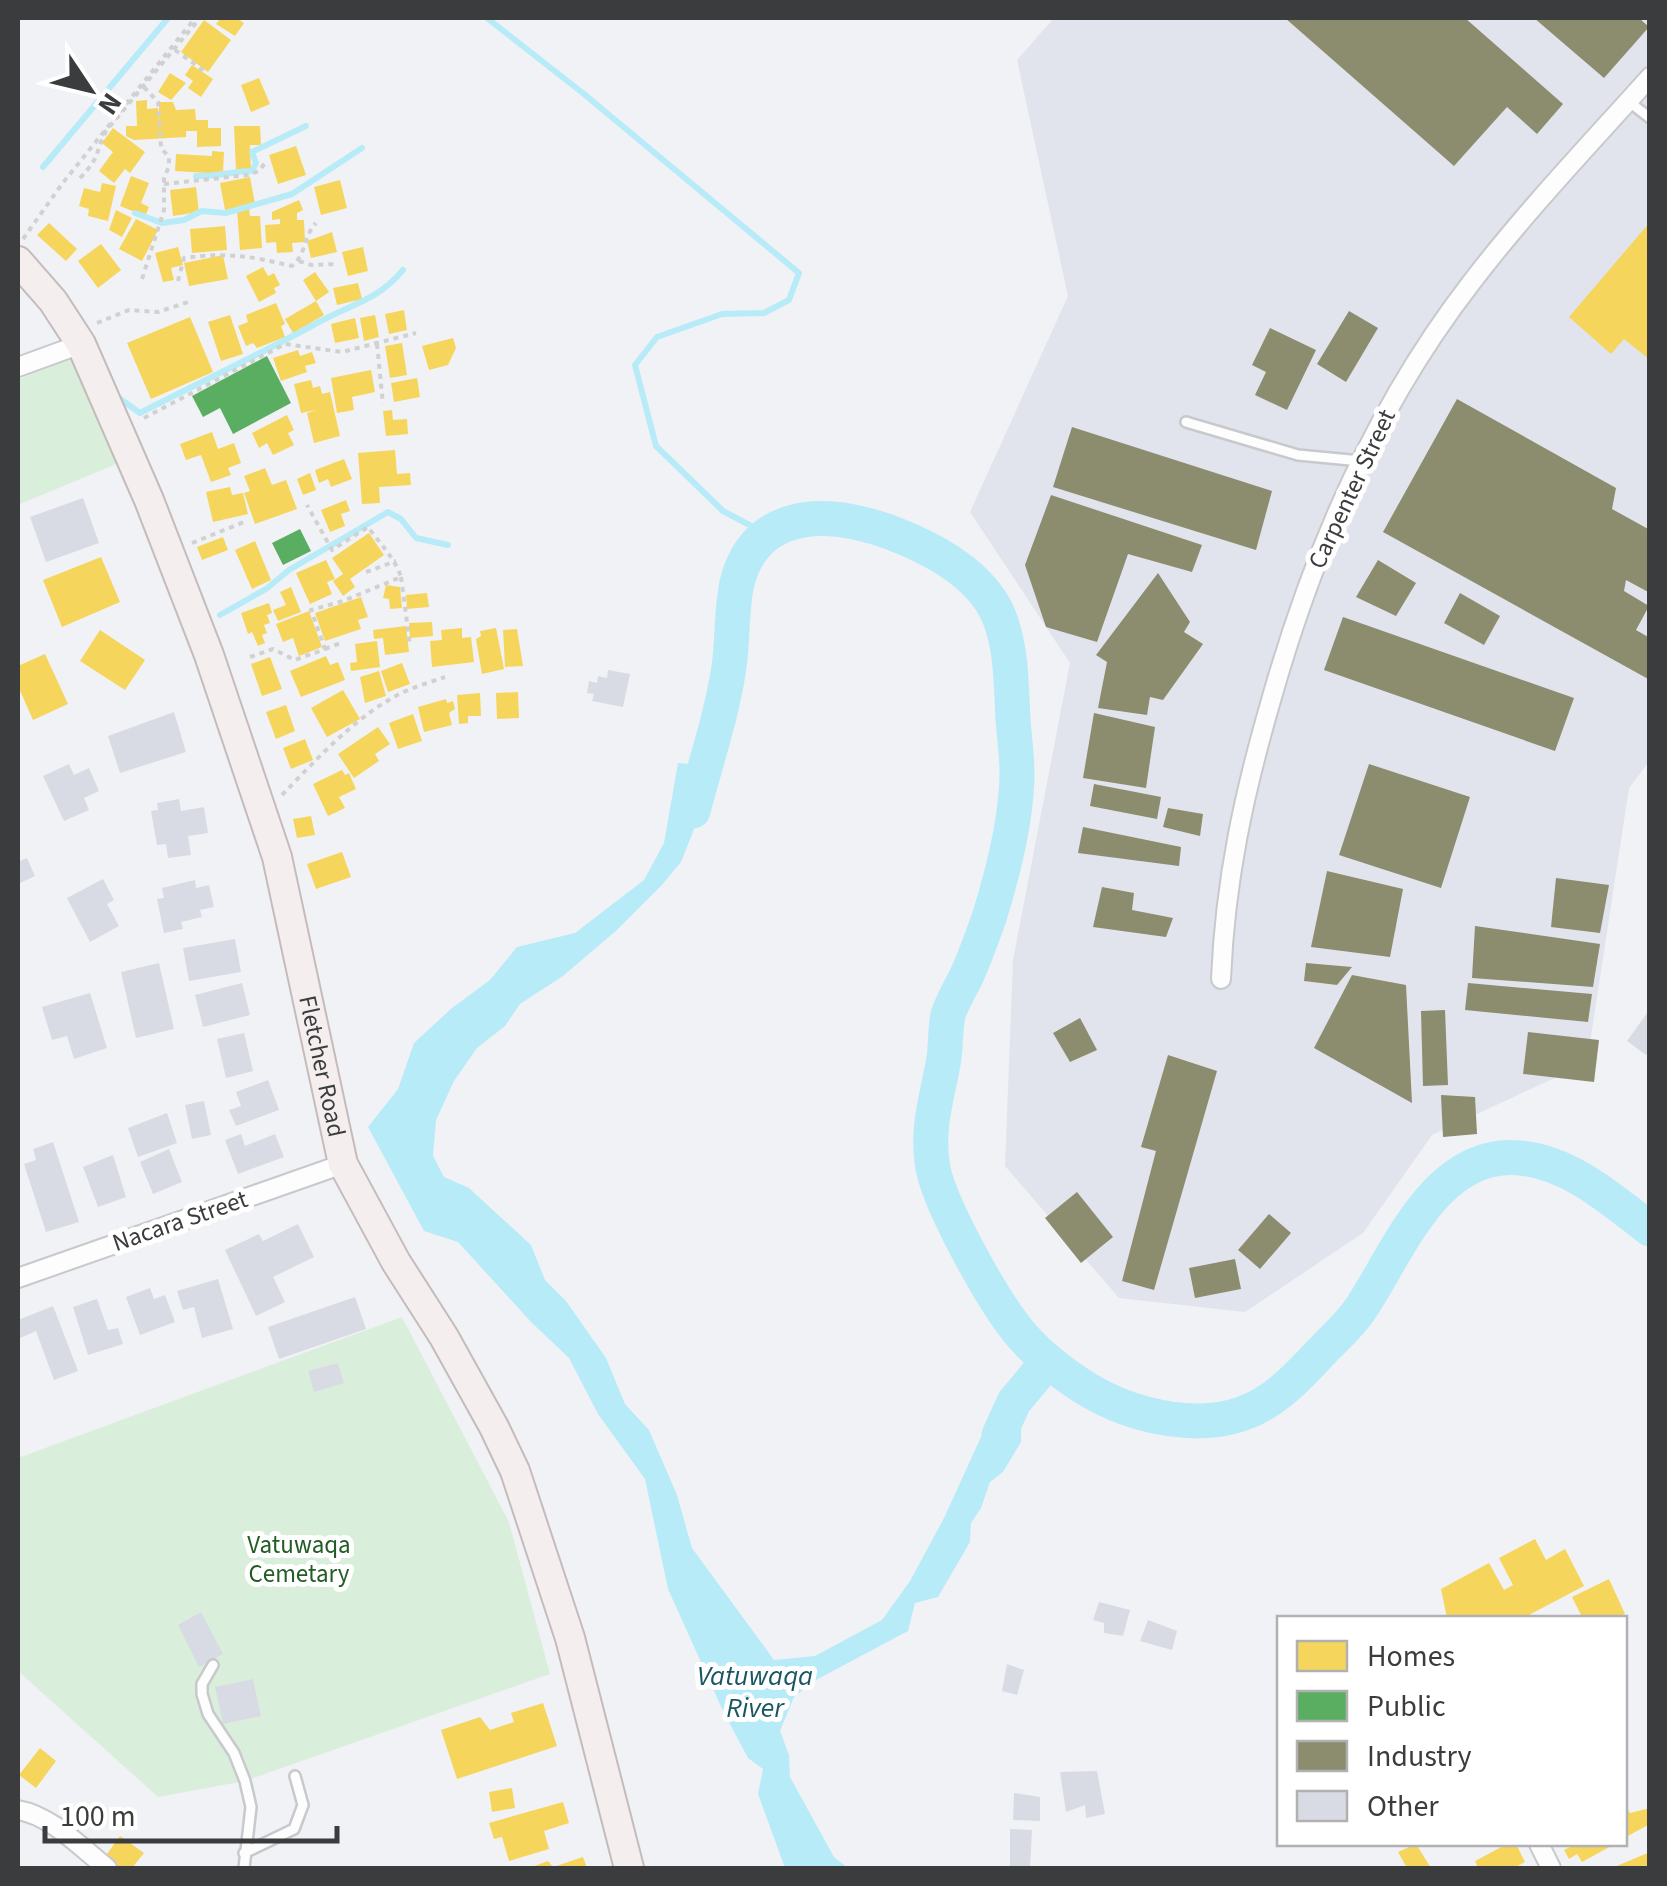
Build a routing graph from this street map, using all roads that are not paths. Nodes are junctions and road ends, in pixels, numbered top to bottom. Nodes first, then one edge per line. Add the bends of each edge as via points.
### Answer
1 (1650, 76) edge
2 (1628, 101) junction
3 (1650, 118) edge
4 (18, 261) edge
5 (78, 340) junction
6 (18, 367) edge
7 (1186, 422) dead end
8 (1361, 461) junction
9 (1222, 980) dead end
10 (343, 1164) junction
11 (18, 1278) edge
12 (213, 1665) dead end
13 (296, 1776) dead end
14 (18, 1810) edge
15 (244, 1853) junction
16 (106, 1868) edge
17 (244, 1868) edge
18 (629, 1868) edge

1 - 2 street, Carpenter Street
2 - 3 lane
2 - 8 street, Carpenter Street via 1471,282
4 - 5 main road, Fletcher Road
5 - 6 street
5 - 10 main road, Fletcher Road via 170,552 264,812
7 - 8 lane via 1298,455
8 - 9 street, Carpenter Street via 1330,524 1286,646 1244,798 1229,876
10 - 11 street, Nacara Street
10 - 18 main road, Fletcher Road via 515,1471 570,1638
12 - 15 lane via 202,1694 245,1781 250,1807
13 - 15 lane via 304,1806 294,1828
14 - 16 street via 51,1823
15 - 17 lane

